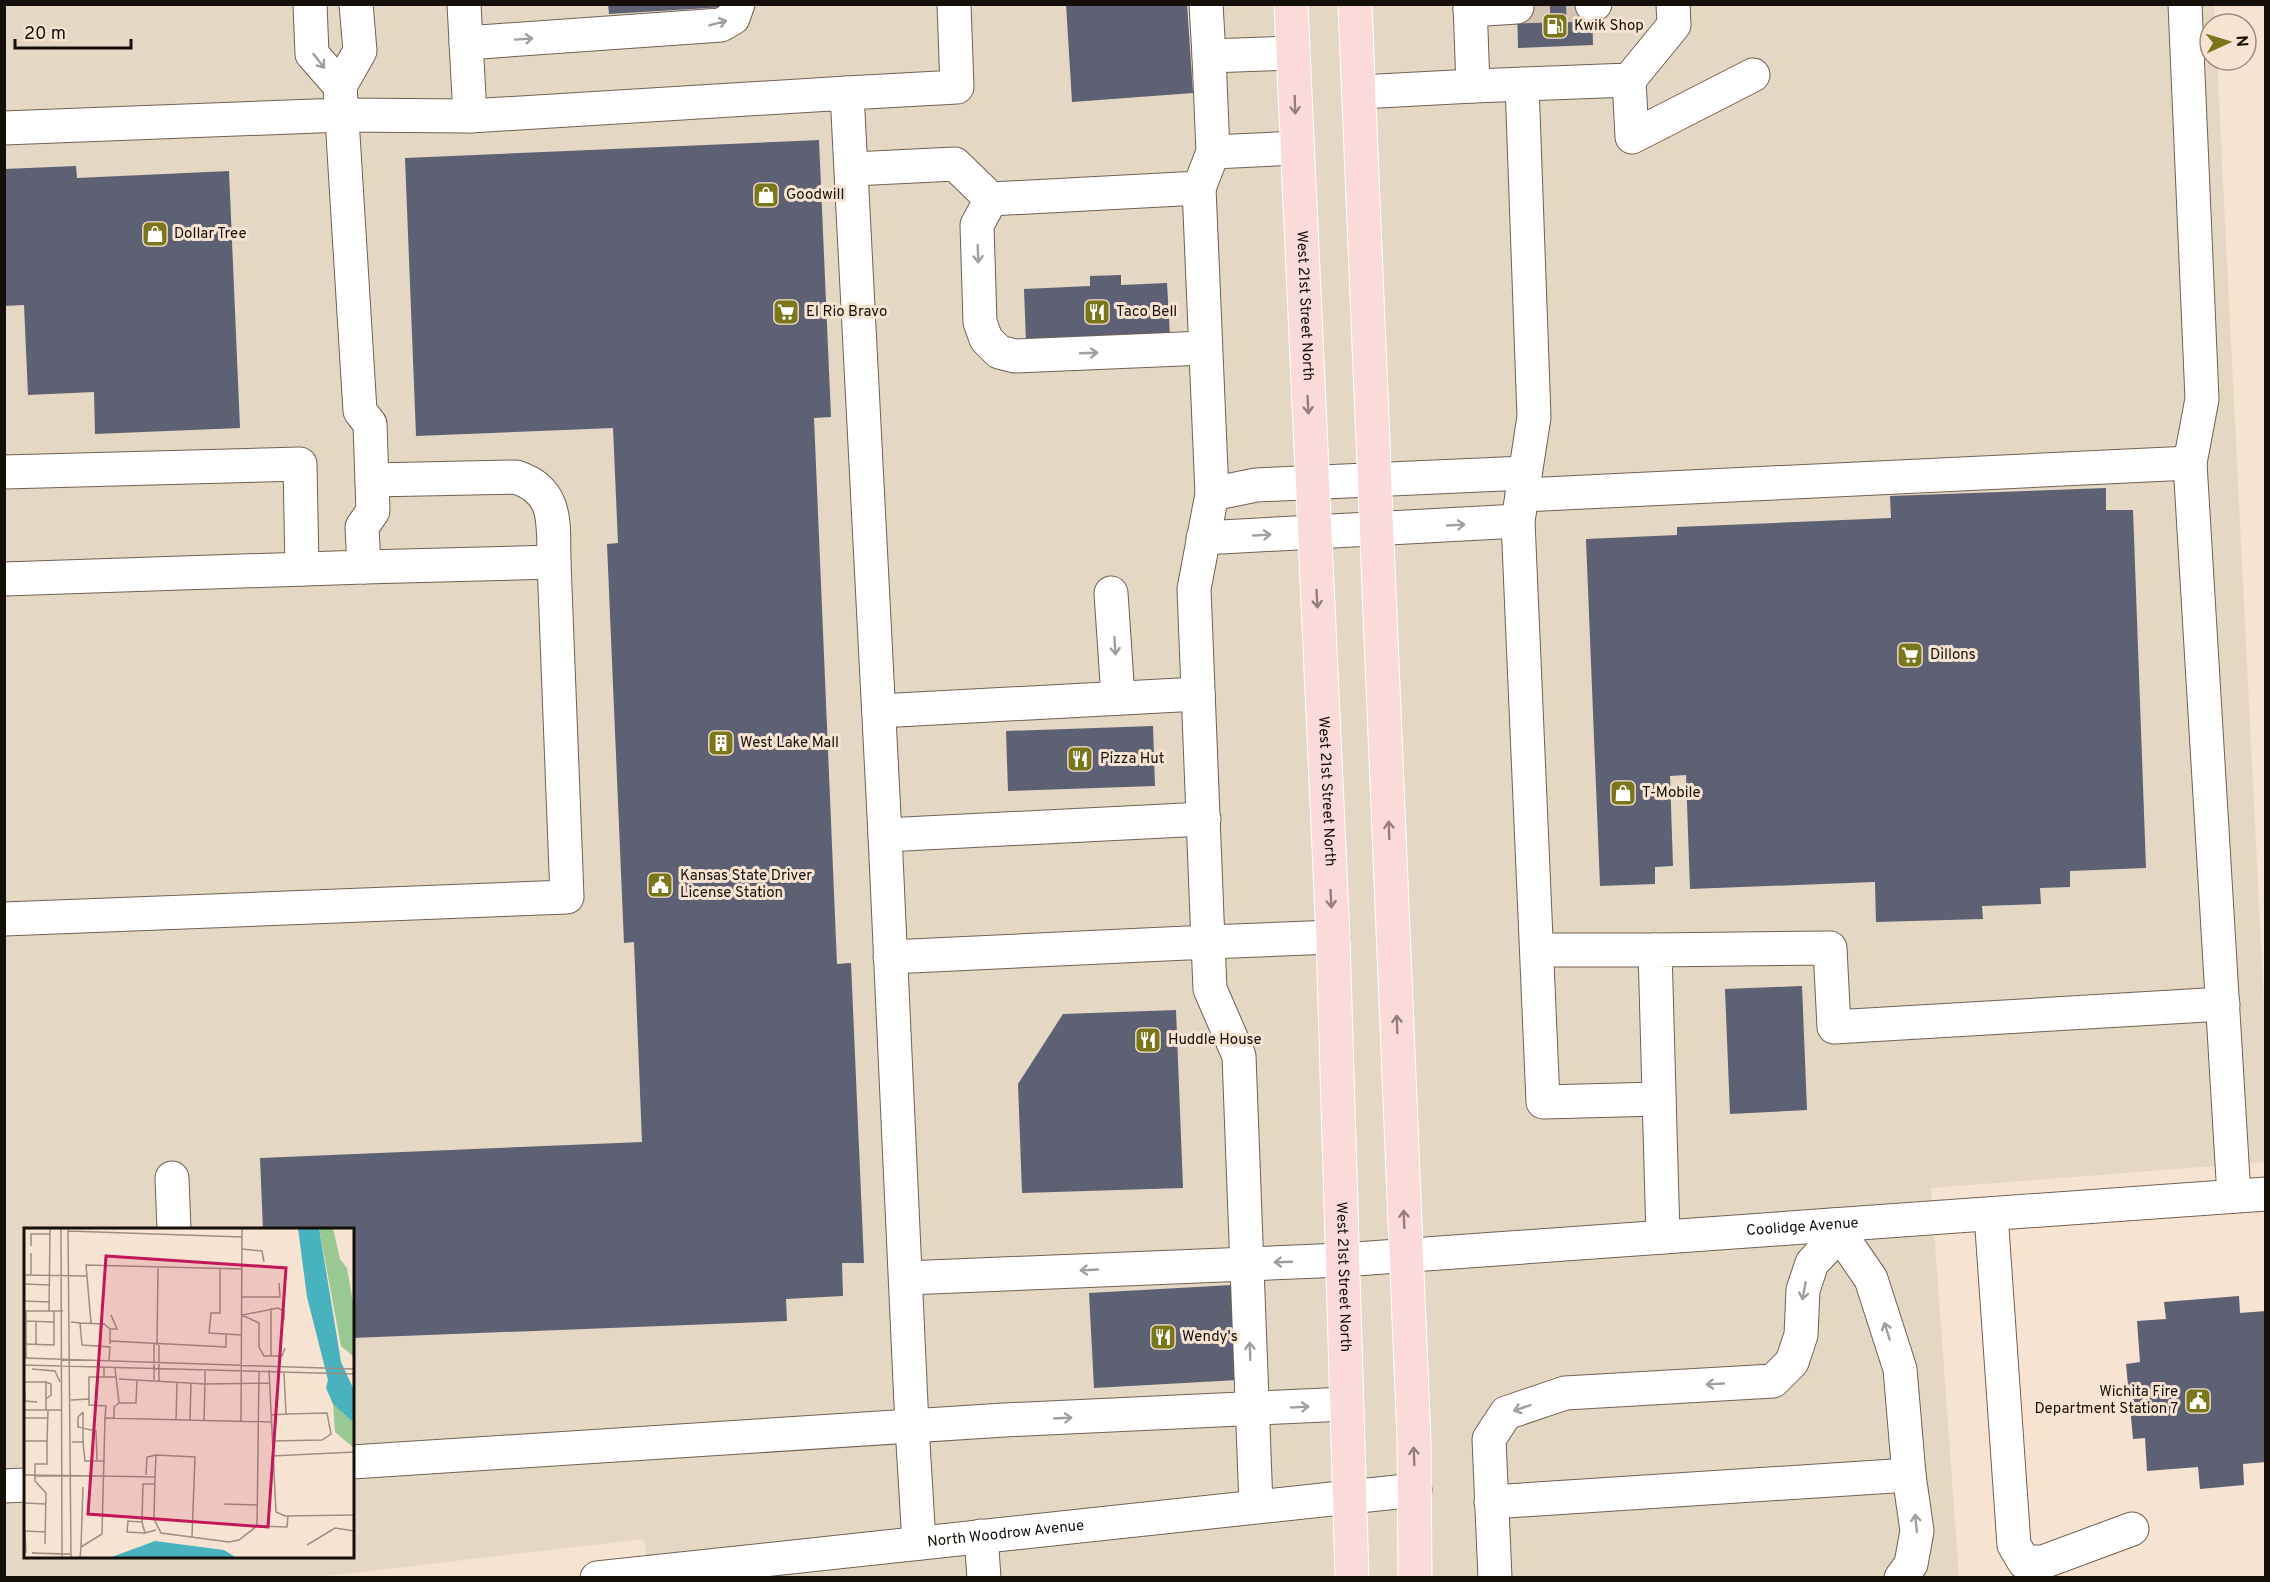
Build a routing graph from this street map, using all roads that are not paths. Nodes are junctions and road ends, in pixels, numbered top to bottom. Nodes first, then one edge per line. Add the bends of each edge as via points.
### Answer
1 (310, 4) edge
2 (356, 4) edge
3 (464, 4) edge
4 (738, 4) edge
5 (954, 4) edge
6 (1206, 4) edge
7 (1291, 4) edge
8 (1355, 4) edge
9 (1673, 4) edge
10 (2185, 4) edge
11 (1470, 7) edge
12 (1517, 7) dead end
13 (466, 43) junction
14 (1293, 53) junction
15 (1209, 56) junction
16 (1753, 75) dead end
17 (1629, 80) junction
18 (1522, 84) junction
19 (1473, 86) junction
20 (1360, 92) junction
21 (847, 93) junction
22 (341, 101) junction
23 (470, 116) junction
24 (4, 128) edge
25 (1296, 148) junction
26 (1213, 152) junction
27 (853, 169) junction
28 (1199, 188) junction
29 (991, 199) junction
30 (1205, 348) junction
31 (360, 411) junction
32 (2190, 463) junction
33 (4, 472) edge
34 (372, 480) junction
35 (1375, 480) junction
36 (1312, 483) junction
37 (1212, 494) junction
38 (1522, 496) junction
39 (362, 527) junction
40 (1377, 529) junction
41 (1314, 532) junction
42 (1203, 538) junction
43 (554, 562) junction
44 (364, 567) junction
45 (302, 569) junction
46 (4, 579) edge
47 (1111, 593) dead end
48 (1198, 694) junction
49 (1118, 698) junction
50 (879, 711) junction
51 (1204, 819) junction
52 (885, 835) junction
53 (4, 919) edge
54 (1333, 937) junction
55 (1208, 942) junction
56 (1537, 950) junction
57 (1655, 950) junction
58 (890, 957) junction
59 (2223, 1004) junction
60 (1659, 1099) junction
61 (172, 1178) dead end
62 (2250, 1195) edge
63 (1991, 1214) junction
64 (1834, 1225) junction
65 (174, 1228) edge
66 (1663, 1237) junction
67 (1406, 1256) junction
68 (1342, 1260) junction
69 (1246, 1263) junction
70 (906, 1278) junction
71 (1346, 1404) junction
72 (1252, 1409) junction
73 (912, 1426) junction
74 (354, 1462) edge
75 (1909, 1475) junction
76 (24, 1485) edge
77 (4, 1486) edge
78 (1415, 1490) junction
79 (1349, 1497) junction
80 (1491, 1502) junction
81 (1256, 1506) junction
82 (2132, 1529) dead end
83 (981, 1536) junction
84 (919, 1543) junction
85 (754, 1569) edge
86 (611, 1577) edge
87 (984, 1578) edge
88 (1352, 1578) edge
89 (1416, 1578) edge
90 (1495, 1578) edge
91 (1901, 1578) edge

1 -> 22 street via 312,54
2 - 22 street via 360,51
3 - 13 street
13 -> 4 street via 721,25 733,18
5 - 21 street via 957,87
6 - 15 street
7 - 14 main road, West 21st Street North
8 - 20 main road
9 - 17 street via 1674,26
10 - 32 street via 2202,399
11 - 12 street
11 - 19 street
13 - 23 street
14 - 15 street
14 -> 25 main road, West 21st Street North
15 - 26 street
16 - 17 street via 1632,137
17 - 18 street
18 - 19 street
18 - 38 street via 1534,417
19 - 20 street
20 - 35 main road
21 - 23 street
21 - 27 street
22 - 23 street
22 - 24 street
22 - 31 street
25 - 26 street
25 -> 36 main road, West 21st Street North
26 - 28 street
27 - 29 street via 955,164
27 - 50 street
28 - 29 street
28 - 30 street
29 -> 30 street via 977,225 980,322 986,339 999,352 1016,356
30 - 37 street
31 - 34 street via 370,424
31 - 39 street via 349,423 351,513
32 - 38 street
32 - 59 street
33 - 45 street via 300,464
34 - 39 street via 373,512
34 - 43 street via 516,477 531,482 553,509
35 - 36 street
35 - 38 street
35 - 40 main road
36 - 37 street via 1256,485
36 - 41 main road, West 21st Street North
37 - 42 street
40 -> 38 street
38 - 56 street
39 - 44 street
40 - 41 street
67 -> 40 main road
42 -> 41 street
41 -> 54 main road, West 21st Street North
42 - 48 street via 1194,589
43 - 44 street
43 - 53 street via 567,897
44 - 45 street
45 - 46 street
47 -> 49 street
48 - 49 street
48 - 51 street
49 - 50 street
50 - 52 street
51 - 52 street
51 - 55 street
52 - 58 street
54 - 55 street
54 - 68 main road, West 21st Street North
55 - 58 street
55 - 69 street via 1210,989 1239,1056
56 - 57 street
56 - 60 street via 1543,1102
57 - 59 street via 1830,948 1834,1027
57 - 60 street
58 - 70 street
59 - 62 street
60 - 66 street
61 - 65 street
62 - 63 street, Coolidge Avenue
63 - 64 street, Coolidge Avenue
63 - 82 street via 2014,1545 2024,1562 2043,1562
64 - 66 street, Coolidge Avenue
75 -> 64 street via 1900,1369 1871,1279
64 -> 80 street via 1830,1244 1812,1263 1803,1290 1801,1335 1792,1362 1773,1381 1565,1393 1506,1413 1489,1439
66 - 67 street, Coolidge Avenue
67 - 68 street, Coolidge Avenue
78 -> 67 main road
68 -> 69 street, Coolidge Avenue
68 - 71 main road, West 21st Street North
69 -> 70 street, Coolidge Avenue
72 -> 69 street
70 - 73 street
72 -> 71 street
71 - 79 main road, West 21st Street North
73 -> 72 street
72 - 81 street
73 - 74 street
73 - 84 street
75 - 80 street
91 -> 75 street via 1911,1564 1917,1531
76 - 77 street
78 - 79 street, North Woodrow Avenue
78 - 89 main road
79 - 81 street, North Woodrow Avenue
79 - 88 main road, West 21st Street North
80 - 90 street
81 - 83 street, North Woodrow Avenue
83 - 84 street, North Woodrow Avenue
83 - 87 street
84 - 85 street, North Woodrow Avenue
85 - 86 street, North Woodrow Avenue

